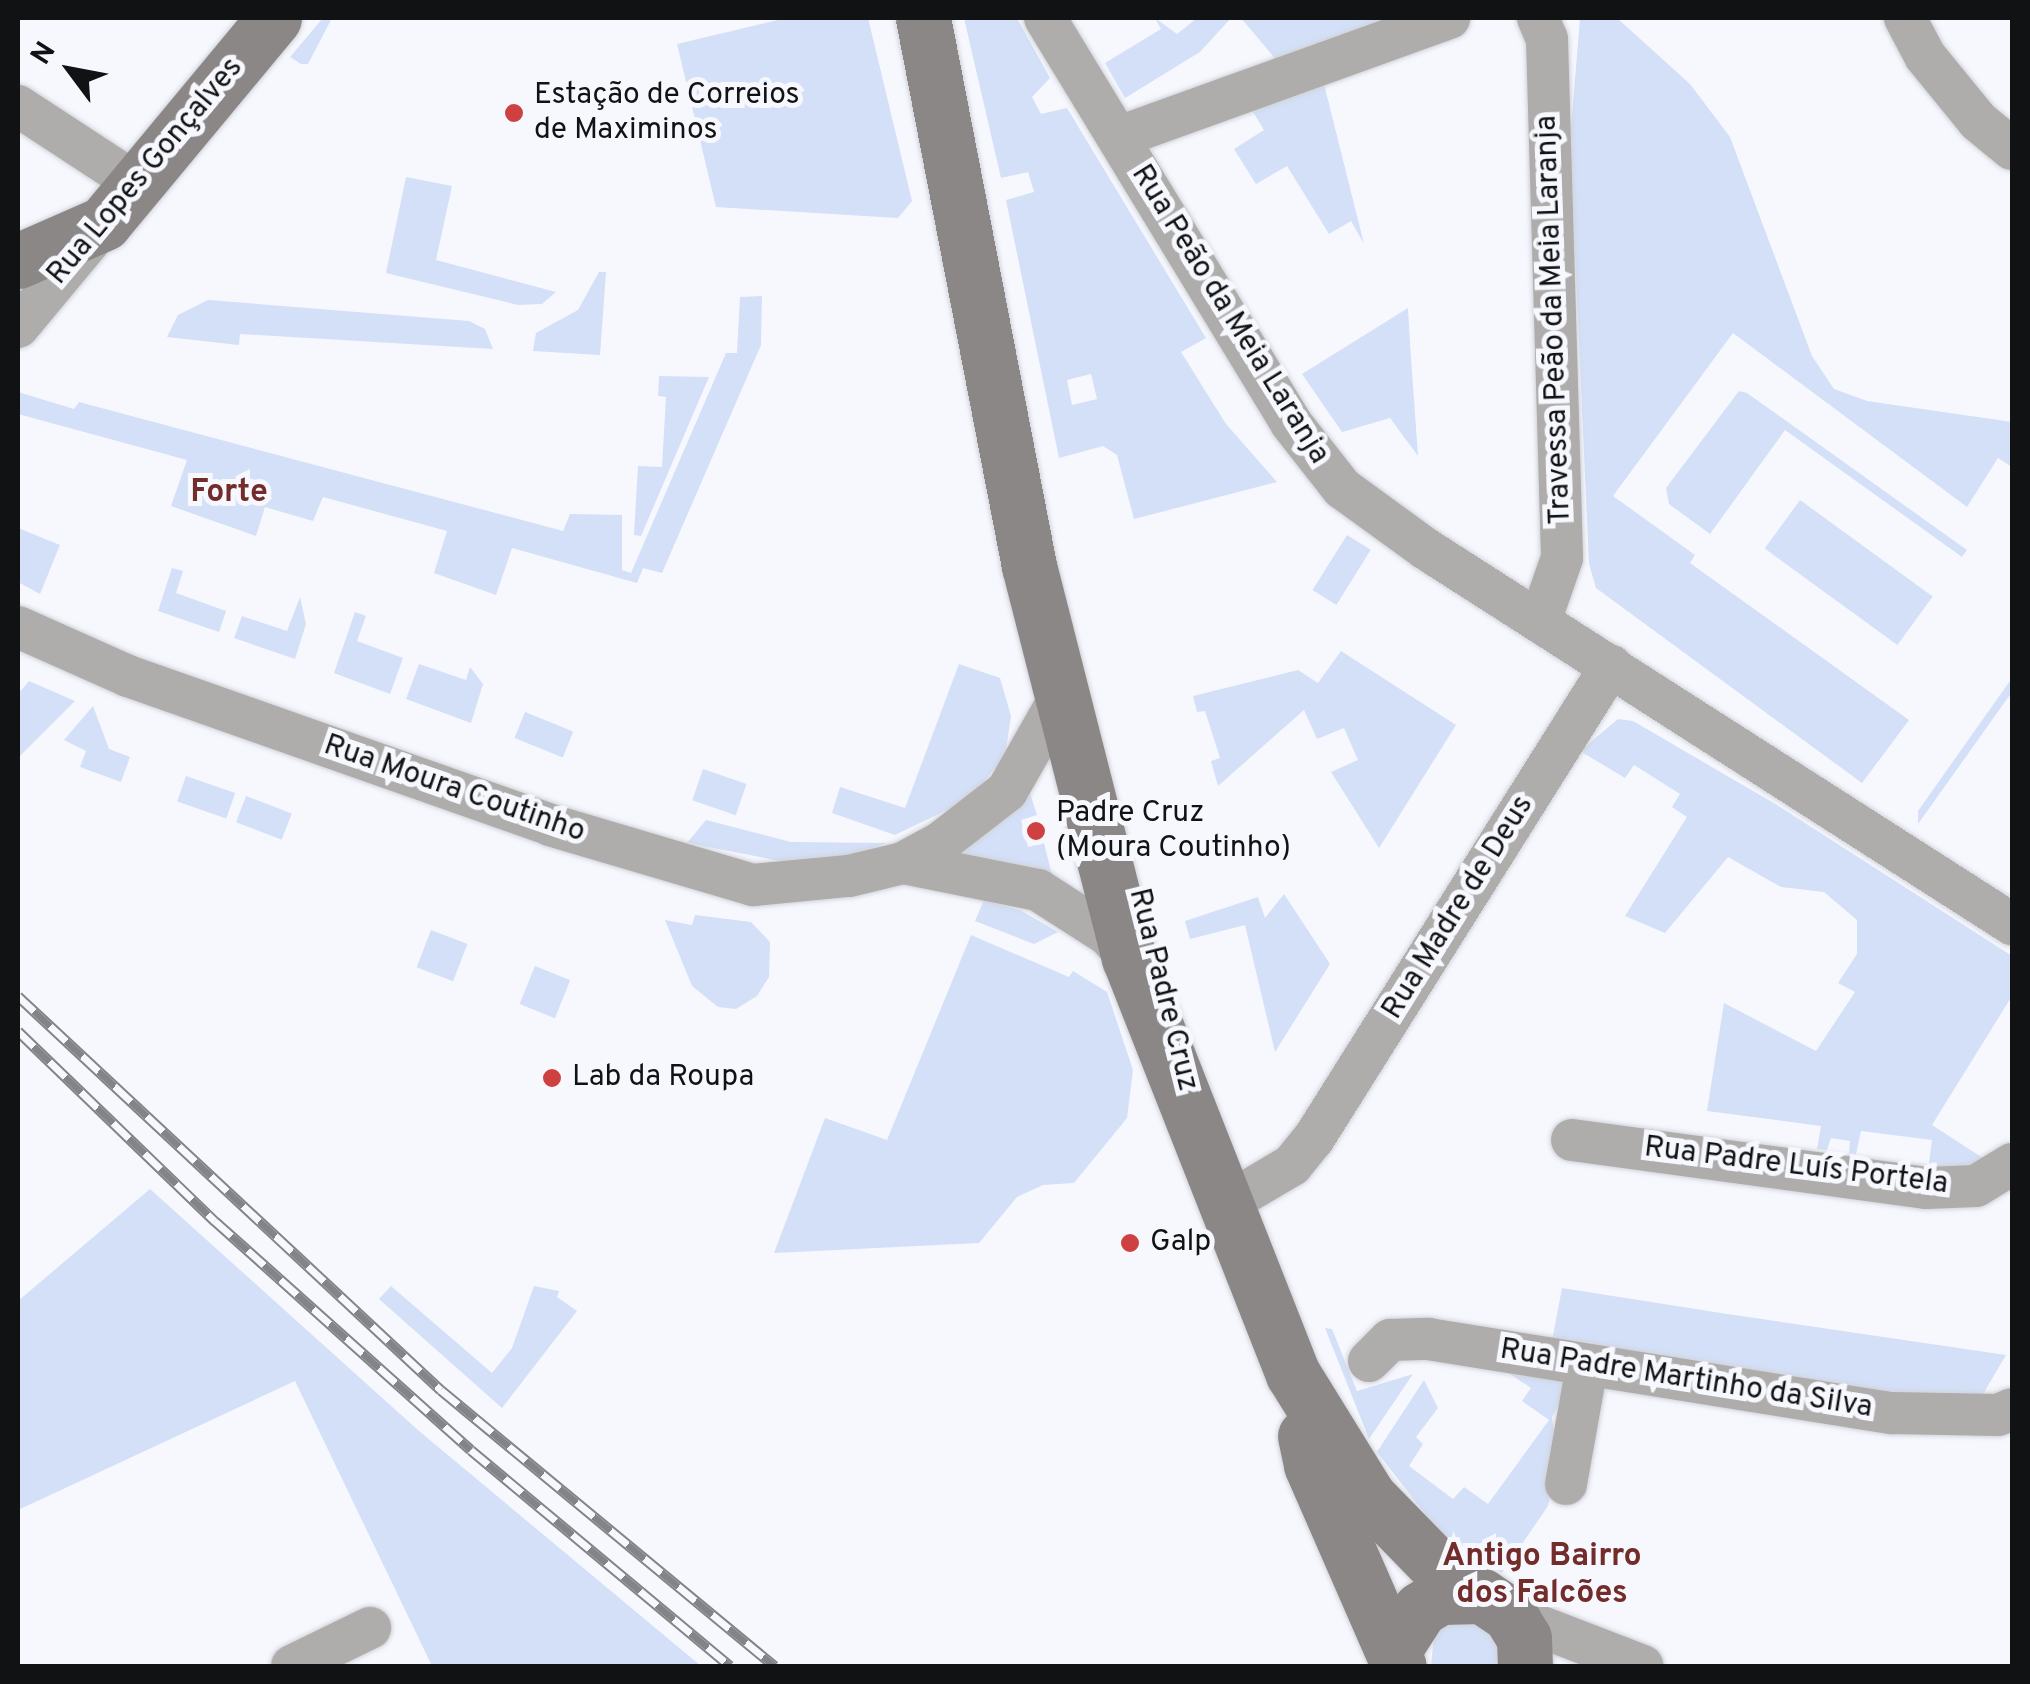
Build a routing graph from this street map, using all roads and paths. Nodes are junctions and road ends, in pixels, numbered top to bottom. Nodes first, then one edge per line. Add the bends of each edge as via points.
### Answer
1 (274, 18) edge
2 (923, 18) edge
3 (1045, 18) edge
4 (1449, 18) edge
5 (1538, 18) edge
6 (1904, 18) edge
7 (18, 106) edge
8 (1118, 138) junction
9 (2012, 149) edge
10 (120, 203) junction
11 (970, 242) junction
12 (18, 261) edge
13 (18, 327) edge
14 (1540, 620) junction
15 (18, 626) edge
16 (1611, 666) junction
17 (1060, 696) junction
18 (903, 863) junction
19 (2012, 924) edge
20 (1129, 958) junction
21 (1190, 1105) junction
22 (1572, 1140) dead end
23 (2012, 1164) edge
24 (1226, 1204) junction
25 (1369, 1361) dead end
26 (1587, 1366) junction
27 (1292, 1374) junction
28 (2012, 1409) edge
29 (1566, 1484) dead end
30 (1487, 1604) junction
31 (370, 1628) dead end
32 (1397, 1657) edge
33 (292, 1666) edge
34 (1525, 1666) edge
35 (1643, 1666) edge

1 - 10 street, Rua Lopes Gonçalves
2 - 11 street, Rua Padre Cruz
3 - 8 street, Rua Peão da Meia Laranja
4 - 8 street
5 - 14 street, Travessa Peão da Meia Laranja via 1547,40 1562,558
6 - 9 street via 1956,95
7 - 10 street
8 - 14 street, Rua Peão da Meia Laranja via 1323,467 1376,516
10 - 12 street
10 - 13 street, Rua Lopes Gonçalves
11 - 17 street, Rua Padre Cruz via 992,391
11 - 21 street, Rua Padre Cruz via 1005,352
14 - 16 street, Rua Peão da Meia Laranja
15 - 18 street, Rua Moura Coutinho via 128,676 713,877 788,886
16 - 19 street, Rua Peão da Meia Laranja
16 - 24 street, Rua Madre de Deus via 1306,1150
17 - 18 street, Rua Moura Coutinho via 1007,791 974,821
17 - 20 street, Rua Padre Cruz
18 - 20 street, Rua Moura Coutinho via 1038,890 1108,936
20 - 21 street, Rua Padre Cruz
21 - 24 street
22 - 23 street, Rua Padre Luís Portela via 1926,1188 1976,1186
24 - 27 street
25 - 26 street, Rua Padre Martinho da Silva via 1390,1340 1428,1339
26 - 28 street, Rua Padre Martinho da Silva via 1892,1413
26 - 29 street
27 - 30 street via 1369,1497
27 - 32 street via 1311,1465
30 - 32 street via 1420,1609
30 - 34 street via 1524,1638
30 - 35 street
31 - 33 street

